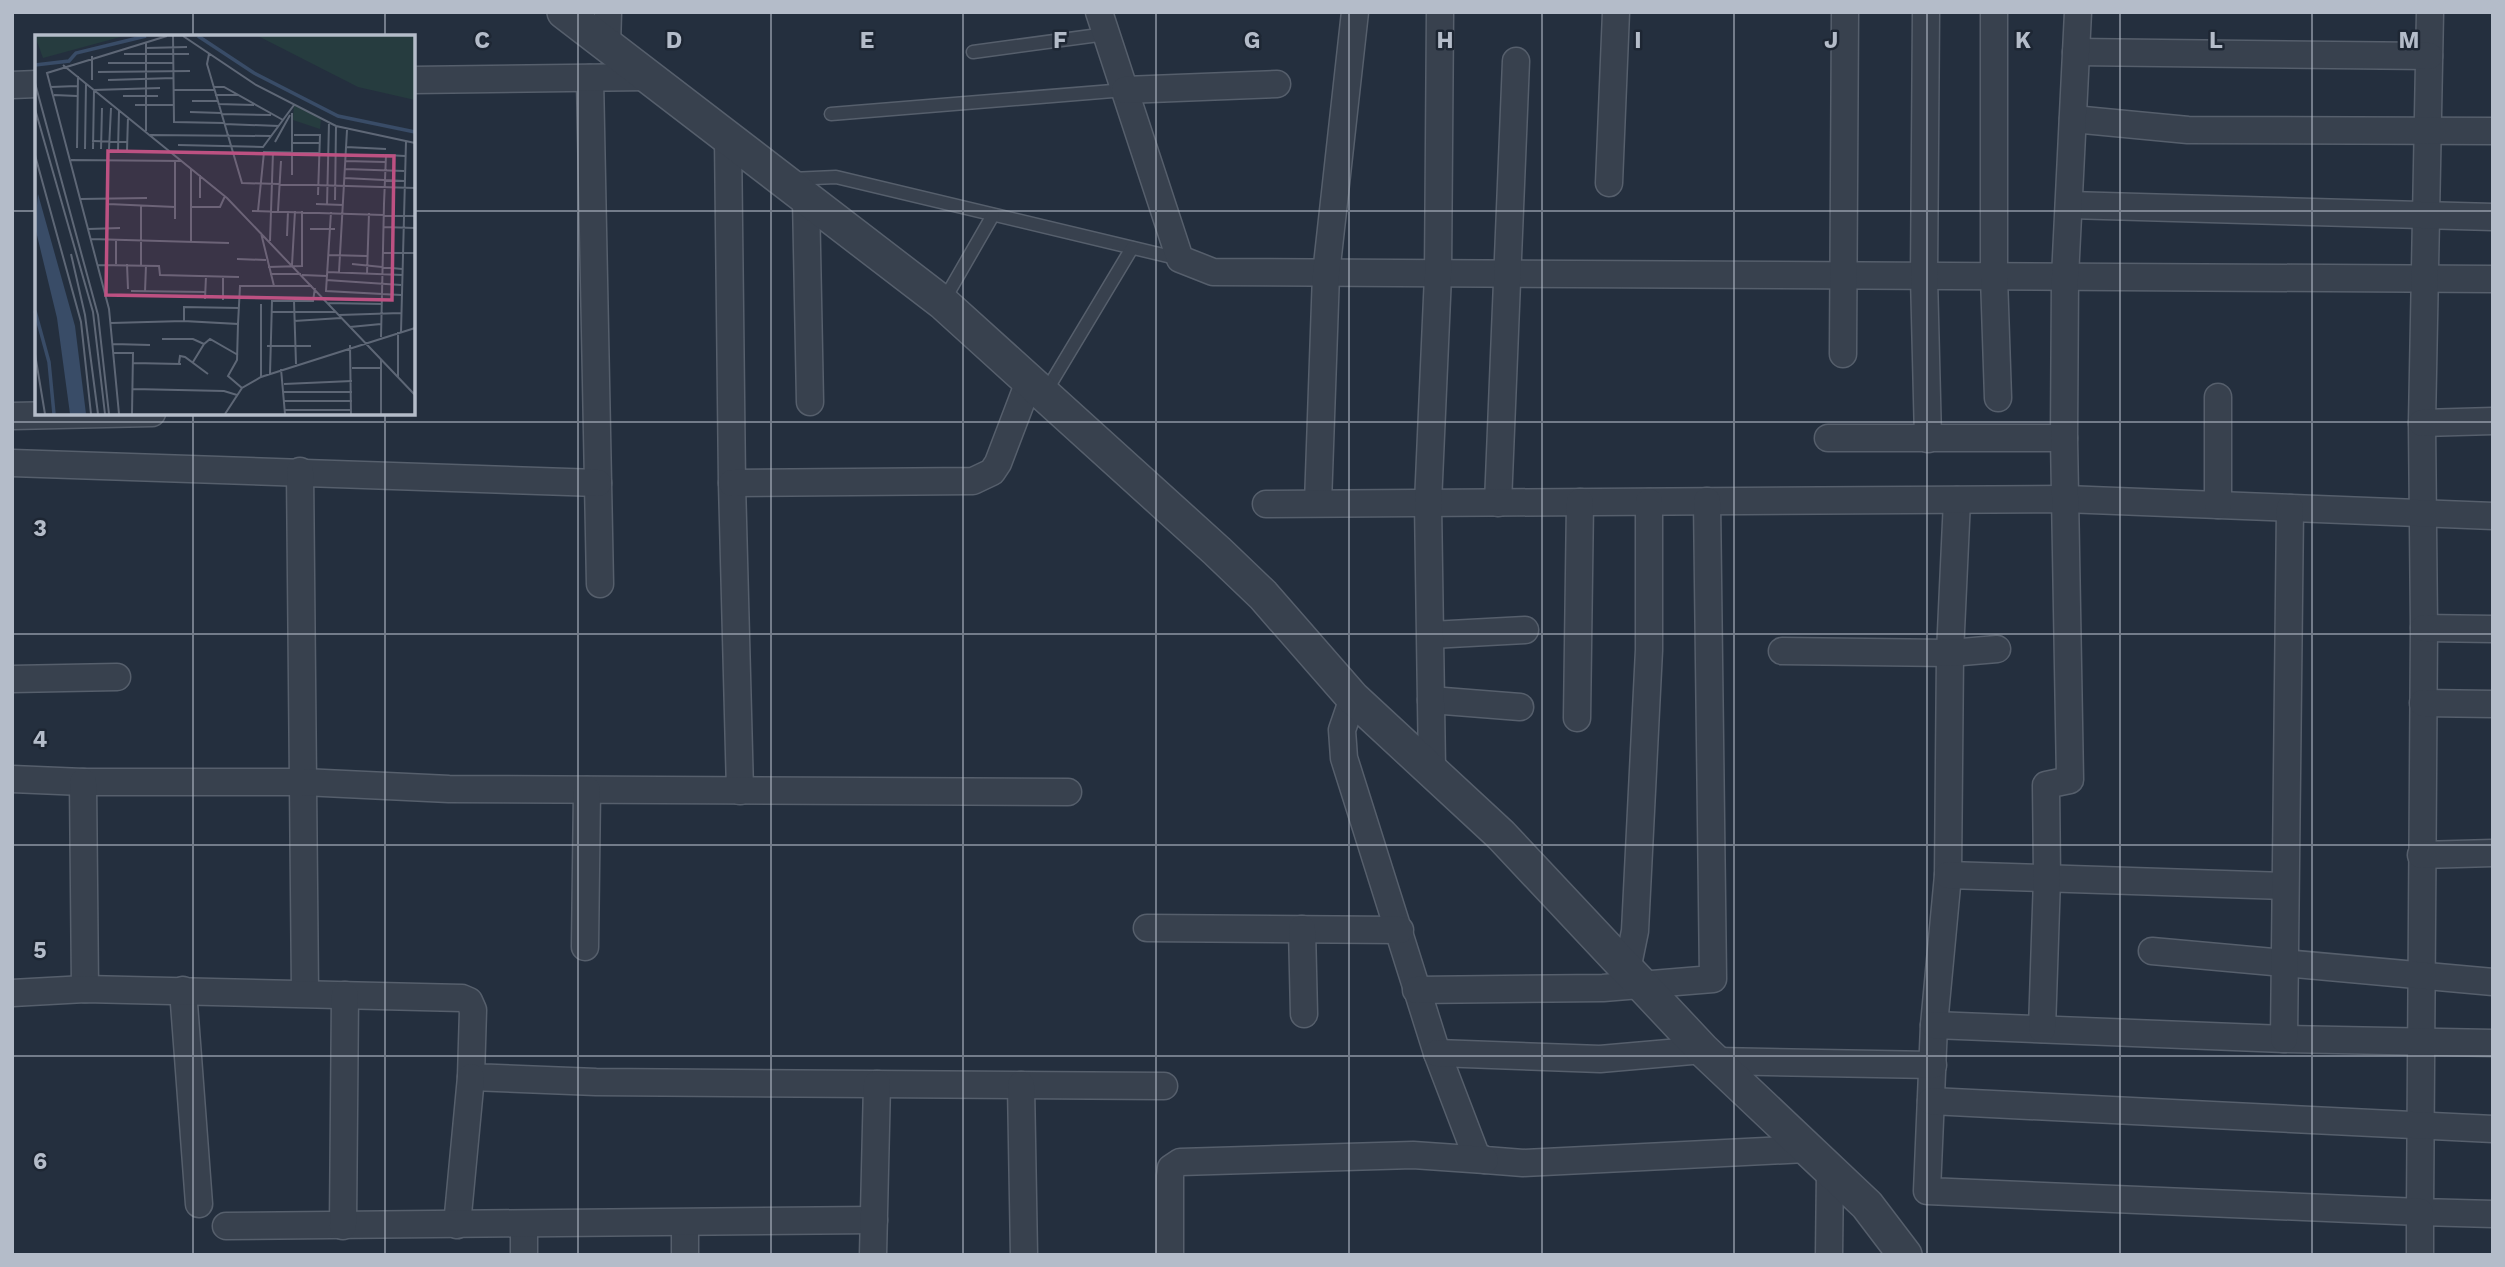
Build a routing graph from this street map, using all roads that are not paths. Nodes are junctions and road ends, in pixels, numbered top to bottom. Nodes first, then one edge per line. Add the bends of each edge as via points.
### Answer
1 (564, 12) edge
2 (608, 12) edge
3 (1355, 12) edge
4 (1440, 12) edge
5 (1616, 12) edge
6 (1846, 12) edge
7 (1926, 12) edge
8 (1994, 12) edge
9 (2078, 12) edge
10 (2430, 12) edge
11 (1103, 23) edge
12 (607, 46) junction
13 (973, 52) dead end
14 (2076, 52) junction
15 (2429, 56) junction
16 (1517, 61) dead end
17 (647, 77) junction
18 (590, 78) junction
19 (415, 80) edge
20 (35, 84) edge
21 (1277, 84) dead end
22 (12, 85) edge
23 (1125, 90) junction
24 (831, 114) dead end
25 (2073, 120) junction
26 (2428, 131) junction
27 (2493, 131) edge
28 (729, 139) junction
29 (1609, 183) dead end
30 (794, 189) junction
31 (2069, 205) junction
32 (993, 215) junction
33 (2425, 216) junction
34 (2493, 217) edge
35 (1132, 248) junction
36 (1180, 259) junction
37 (1326, 274) junction
38 (1438, 275) junction
39 (1508, 275) junction
40 (1842, 276) junction
41 (1924, 277) junction
42 (1994, 277) junction
43 (2065, 277) junction
44 (2425, 279) junction
45 (2493, 279) edge
46 (943, 303) junction
47 (1843, 354) dead end
48 (1037, 386) junction
49 (2218, 397) dead end
50 (1998, 398) dead end
51 (810, 402) dead end
52 (59, 415) edge
53 (12, 416) edge
54 (2493, 421) edge
55 (2421, 423) junction
56 (1828, 438) dead end
57 (2064, 438) junction
58 (1928, 439) junction
59 (12, 463) edge
60 (300, 471) junction
61 (598, 483) junction
62 (732, 483) junction
63 (2065, 499) junction
64 (1957, 500) junction
65 (1707, 501) junction
66 (1580, 502) junction
67 (1649, 502) junction
68 (1318, 503) junction
69 (1427, 503) junction
70 (1498, 503) junction
71 (1266, 504) dead end
72 (2218, 505) junction
73 (2290, 508) junction
74 (2423, 514) junction
75 (2493, 516) edge
76 (600, 584) dead end
77 (2424, 628) junction
78 (2493, 629) edge
79 (1525, 630) dead end
80 (1431, 635) junction
81 (1997, 649) dead end
82 (1782, 651) dead end
83 (1950, 653) junction
84 (117, 677) dead end
85 (12, 679) edge
86 (1353, 698) junction
87 (1431, 700) junction
88 (2423, 703) junction
89 (2493, 704) edge
90 (1520, 706) dead end
91 (1577, 718) dead end
92 (1433, 768) junction
93 (12, 779) edge
94 (83, 782) junction
95 (303, 782) junction
96 (587, 790) junction
97 (740, 790) junction
98 (1068, 792) dead end
99 (2493, 853) edge
100 (2421, 855) junction
101 (1948, 875) junction
102 (2047, 878) junction
103 (2285, 886) junction
104 (1147, 928) dead end
105 (1303, 929) junction
106 (1400, 930) junction
107 (585, 947) dead end
108 (2152, 951) dead end
109 (2285, 962) junction
110 (2420, 976) junction
111 (1634, 977) junction
112 (2493, 982) edge
113 (85, 989) junction
114 (1416, 989) junction
115 (183, 990) junction
116 (305, 992) junction
117 (12, 993) edge
118 (345, 995) junction
119 (1304, 1014) dead end
120 (1934, 1026) junction
121 (2042, 1029) junction
122 (2284, 1039) junction
123 (2422, 1041) junction
124 (2493, 1044) edge
125 (1437, 1053) junction
126 (1710, 1055) junction
127 (1933, 1065) junction
128 (471, 1077) junction
129 (877, 1084) junction
130 (1021, 1085) junction
131 (1164, 1086) dead end
132 (1931, 1101) junction
133 (2422, 1126) junction
134 (2493, 1129) edge
135 (1806, 1149) junction
136 (1485, 1160) junction
137 (1830, 1171) junction
138 (199, 1204) dead end
139 (2420, 1212) junction
140 (2493, 1214) edge
141 (874, 1220) junction
142 (685, 1223) junction
143 (457, 1225) junction
144 (524, 1225) junction
145 (226, 1226) dead end
146 (343, 1226) junction
147 (524, 1255) edge
148 (685, 1255) edge
149 (873, 1255) edge
150 (1024, 1255) edge
151 (1170, 1255) edge
152 (1829, 1255) edge
153 (1905, 1255) edge
154 (2420, 1255) edge

1 - 12 street
2 - 12 street
3 - 37 street
4 - 38 street
5 - 29 street
6 - 40 street
7 - 41 street
8 - 42 street
9 - 14 street
10 - 15 street
11 - 13 lane
11 - 23 street
12 - 17 street
14 - 15 street
14 - 25 street
15 - 26 street
16 - 39 street
17 - 18 street
17 - 28 street
18 - 19 street
18 - 61 street
20 - 22 street
21 - 23 street
23 - 24 lane
23 - 36 street
25 - 26 street via 2188,130
25 - 31 street
26 - 27 street
26 - 33 street
28 - 30 street
28 - 62 street
30 - 32 lane via 836,177
30 - 46 street
30 - 51 street
31 - 33 street
31 - 43 street
32 - 35 lane
32 - 46 lane
33 - 34 street
33 - 44 street
35 - 36 lane
35 - 48 lane
36 - 37 street via 1213,272
37 - 38 street
37 - 68 street
38 - 39 street
38 - 69 street
39 - 40 street
39 - 70 street
40 - 41 street
40 - 47 street
41 - 42 street
41 - 58 street
42 - 43 street
42 - 50 street
43 - 44 street
43 - 57 street
44 - 45 street
44 - 55 street
46 - 48 street
48 - 62 street via 998,463 984,477
48 - 86 street via 1263,595
49 - 72 street
52 - 53 street
54 - 55 street
55 - 74 street
56 - 58 street
57 - 58 street
57 - 63 street
59 - 60 street
60 - 61 street
60 - 95 street
61 - 76 street
62 - 97 street
63 - 64 street
63 - 72 street
63 - 102 street via 2070,780 2046,785
64 - 65 street
64 - 83 street
65 - 67 street
65 - 111 street via 1713,979
66 - 67 street
66 - 70 street
66 - 91 street
67 - 111 street via 1649,650
68 - 69 street
68 - 71 street
69 - 70 street
69 - 80 street
72 - 73 street
73 - 74 street
73 - 103 street
74 - 75 street
74 - 77 street
77 - 78 street
77 - 88 street
79 - 80 street
80 - 87 street
81 - 83 street
82 - 83 street
83 - 101 street
84 - 85 street
86 - 92 street
86 - 106 street via 1341,746
87 - 90 street
87 - 92 street
88 - 89 street
88 - 100 street
92 - 111 street
93 - 94 street
94 - 95 street
94 - 113 street
95 - 96 street
95 - 116 street
96 - 97 street
96 - 107 street
97 - 98 street
99 - 100 street
100 - 110 street
101 - 102 street
101 - 120 street
102 - 103 street
102 - 121 street
103 - 109 street
104 - 105 street
105 - 106 street
105 - 119 street
106 - 114 street
108 - 109 street
109 - 110 street
109 - 122 street
110 - 112 street
110 - 123 street
111 - 114 street
111 - 126 street
113 - 115 street
113 - 117 street
114 - 125 street
115 - 116 street
115 - 138 street
116 - 118 street
118 - 128 street via 469,1001 474,1026
118 - 146 street
120 - 121 street
120 - 127 street
121 - 122 street
122 - 123 street
123 - 124 street
123 - 133 street
125 - 126 street via 1600,1059
125 - 136 street via 1470,1144
126 - 127 street
126 - 135 street
127 - 132 street
128 - 129 street
128 - 143 street
129 - 130 street
129 - 141 street
130 - 131 street
130 - 150 street
132 - 133 street
132 - 139 street via 1927,1191
133 - 134 street
133 - 139 street
135 - 136 street via 1523,1163
135 - 137 street
136 - 151 street via 1413,1155 1180,1162 1171,1168 1170,1176
137 - 152 street
137 - 153 street via 1867,1205
139 - 140 street
139 - 154 street
141 - 142 street
141 - 149 street
142 - 144 street
142 - 148 street
143 - 144 street
143 - 146 street
144 - 147 street
145 - 146 street

